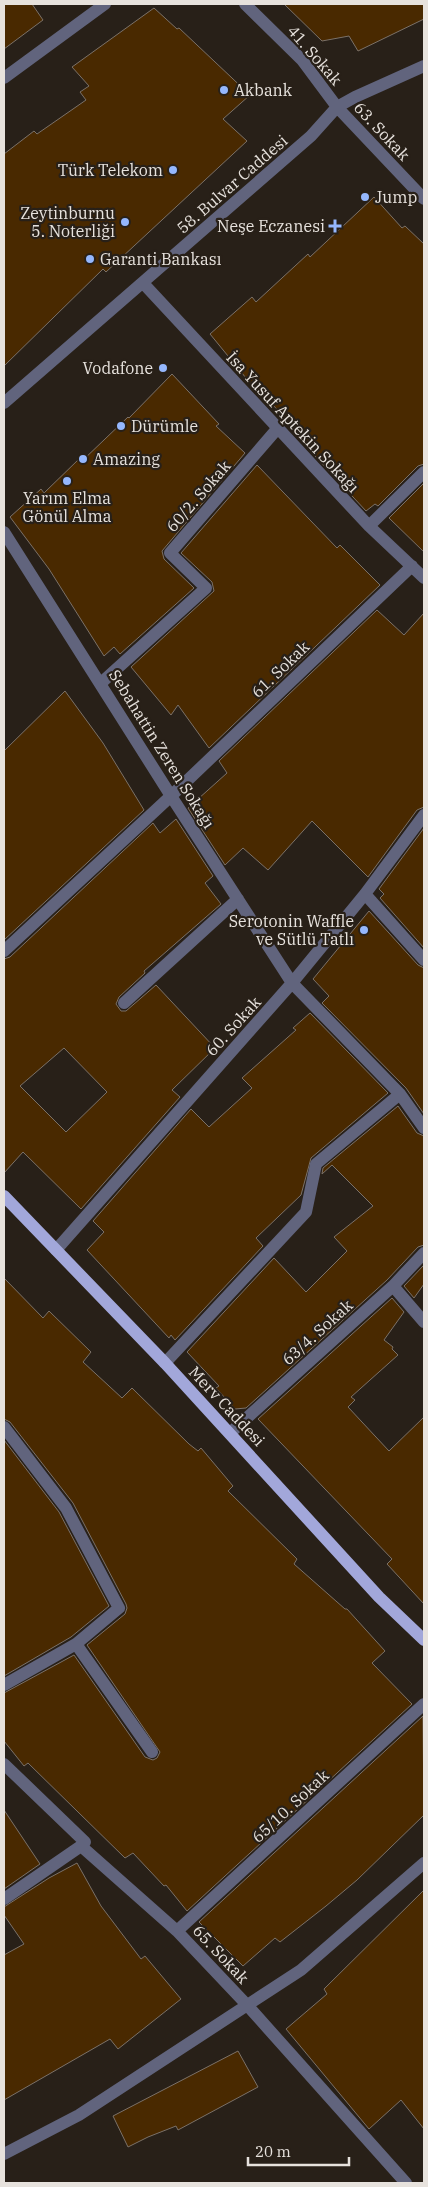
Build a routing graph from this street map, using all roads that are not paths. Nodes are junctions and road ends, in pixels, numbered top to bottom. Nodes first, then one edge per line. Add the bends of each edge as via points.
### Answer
1 (105, 4) edge
2 (244, 4) edge
3 (424, 66) edge
4 (4, 78) edge
5 (338, 107) junction
6 (424, 199) edge
7 (143, 283) junction
8 (4, 403) edge
9 (277, 429) junction
10 (424, 472) edge
11 (370, 526) junction
12 (4, 532) edge
13 (412, 566) junction
14 (424, 578) edge
15 (101, 682) junction
16 (171, 796) junction
17 (424, 815) edge
18 (365, 894) junction
19 (238, 899) junction
20 (4, 951) edge
21 (424, 960) edge
22 (292, 983) junction
23 (124, 1003) dead end
24 (400, 1094) junction
25 (424, 1128) edge
26 (6, 1203) edge
27 (56, 1250) junction
28 (424, 1253) edge
29 (393, 1286) junction
30 (424, 1322) edge
31 (165, 1362) junction
32 (4, 1428) edge
33 (230, 1433) junction
34 (424, 1639) edge
35 (76, 1644) junction
36 (4, 1685) edge
37 (424, 1704) edge
38 (152, 1752) dead end
39 (4, 1764) edge
40 (81, 1846) junction
41 (424, 1863) edge
42 (4, 1899) edge
43 (177, 1931) junction
44 (247, 2005) junction
45 (4, 2154) edge
46 (406, 2183) edge

1 - 4 street
2 - 5 street, 41. Sokak via 302,60
3 - 5 street, 58. Bulvar Caddesi
5 - 6 street, 63. Sokak
5 - 7 street, 58. Bulvar Caddesi via 311,136
7 - 8 street, 58. Bulvar Caddesi
7 - 9 street, İsa Yusuf Aptekin Sokağı
9 - 11 street, İsa Yusuf Aptekin Sokağı
9 - 15 street, 60/2. Sokak via 170,553 206,588
10 - 11 street
11 - 13 street, İsa Yusuf Aptekin Sokağı
12 - 15 street, Sebahattin Zeren Sokağı
13 - 14 street, İsa Yusuf Aptekin Sokağı
13 - 16 street, 61. Sokak
15 - 16 street, Sebahattin Zeren Sokağı
16 - 19 street, Sebahattin Zeren Sokağı
16 - 20 street, 61. Sokak
17 - 18 street, 60. Sokak
18 - 21 street
18 - 22 street, 60. Sokak
19 - 22 street, Sebahattin Zeren Sokağı
19 - 23 street
22 - 24 street, Sebahattin Zeren Sokağı
22 - 27 street, 60. Sokak
24 - 25 street, Sebahattin Zeren Sokağı
24 - 31 street via 316,1164 306,1212
26 - 27 main road, Merv Caddesi
27 - 31 main road, Merv Caddesi
28 - 29 street, 63/4. Sokak
29 - 30 street
29 - 33 street, 63/4. Sokak
31 - 33 main road, Merv Caddesi
32 - 35 street via 66,1508 119,1608
33 - 34 main road, Merv Caddesi via 379,1597
35 - 36 street
35 - 38 street
37 - 43 street, 65/10. Sokak
39 - 40 street, 65. Sokak via 85,1842
40 - 42 street
40 - 43 street, 65. Sokak
41 - 44 street via 301,1970
43 - 44 street, 65. Sokak
44 - 45 street via 79,2115
44 - 46 street, 65. Sokak

